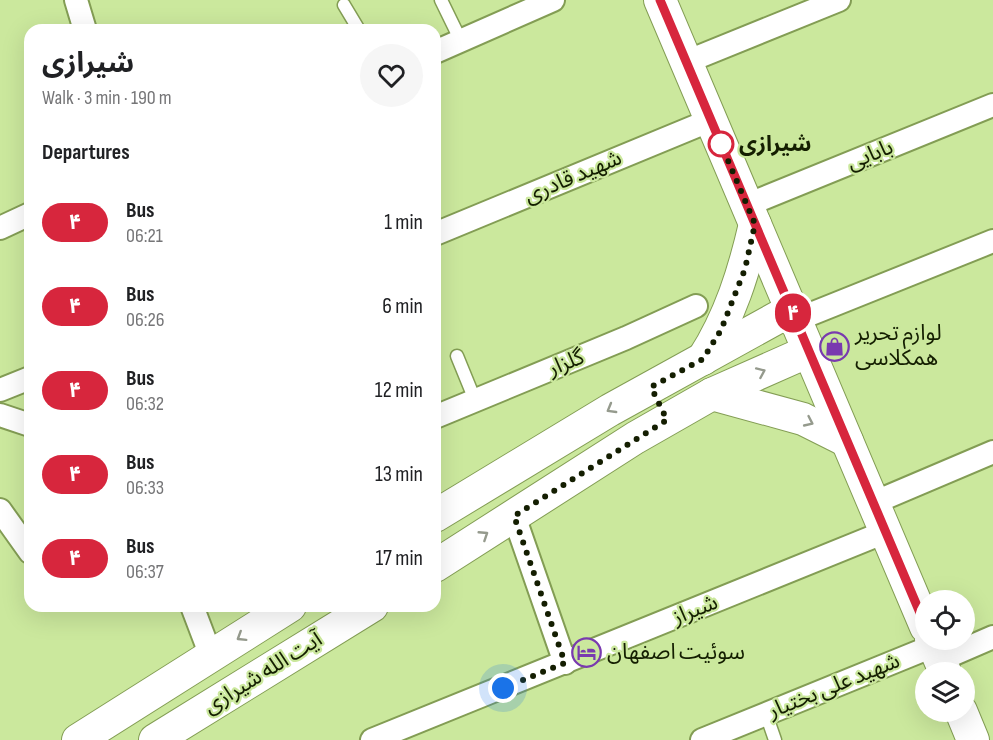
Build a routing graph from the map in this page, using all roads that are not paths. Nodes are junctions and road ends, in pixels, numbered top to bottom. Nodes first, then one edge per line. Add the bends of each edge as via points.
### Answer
1 (76, 0) edge
2 (441, 0) edge
3 (553, 0) edge
4 (660, 0) edge
5 (839, 0) edge
6 (344, 5) dead end
7 (83, 24) edge
8 (355, 24) edge
9 (461, 41) junction
10 (441, 49) edge
11 (686, 62) junction
12 (993, 105) edge
13 (711, 120) junction
14 (751, 214) junction
15 (24, 217) edge
16 (0, 228) edge
17 (441, 232) edge
18 (991, 247) edge
19 (696, 306) dead end
20 (793, 315) junction
21 (809, 351) junction
22 (457, 356) dead end
23 (703, 359) junction
24 (24, 380) edge
25 (651, 387) junction
26 (0, 390) edge
27 (712, 394) junction
28 (475, 400) junction
29 (0, 414) edge
30 (441, 414) edge
31 (667, 420) junction
32 (24, 423) edge
33 (847, 441) junction
34 (993, 452) edge
35 (873, 503) junction
36 (0, 510) edge
37 (441, 512) edge
38 (514, 516) junction
39 (885, 532) junction
40 (24, 544) edge
41 (441, 562) edge
42 (915, 602) edge
43 (194, 612) edge
44 (281, 612) edge
45 (362, 612) edge
46 (993, 637) edge
47 (975, 641) edge
48 (932, 650) edge
49 (211, 656) junction
50 (565, 663) junction
51 (766, 714) junction
52 (966, 722) edge
53 (78, 740) edge
54 (154, 740) edge
55 (372, 740) edge
56 (702, 740) edge
57 (775, 740) edge
58 (973, 740) edge

1 - 7 street
2 - 9 lane
3 - 9 street
4 - 11 street
5 - 11 street
6 - 8 lane
9 - 10 street
11 - 13 street
12 - 14 street, بابایی
13 - 14 street
13 - 17 street, شهید قادری
14 - 20 street
14 - 23 street via 745,269 721,330
15 - 16 street
18 - 20 street
19 - 28 street, گلزار
20 - 21 street
20 - 23 street
27 -> 21 street
21 - 33 street
22 - 28 lane
23 - 25 street
24 - 26 street
25 - 31 street
25 -> 37 street
27 - 31 street
27 -> 33 street via 803,419
28 - 30 street, گلزار
29 - 32 street
31 - 38 street
33 - 35 street
34 - 35 street
35 - 39 street
36 - 40 street
41 -> 38 street
38 - 50 street
39 - 42 street
39 - 50 street, شیراز
43 - 49 street
44 -> 49 street
45 - 54 street, آیت الله شیرازی
46 - 47 street, شهید علی بختیار
48 - 51 street, شهید علی بختیار
49 - 53 street
50 - 55 street, شیراز
51 - 56 street, شهید علی بختیار
51 - 57 lane
52 - 58 street

